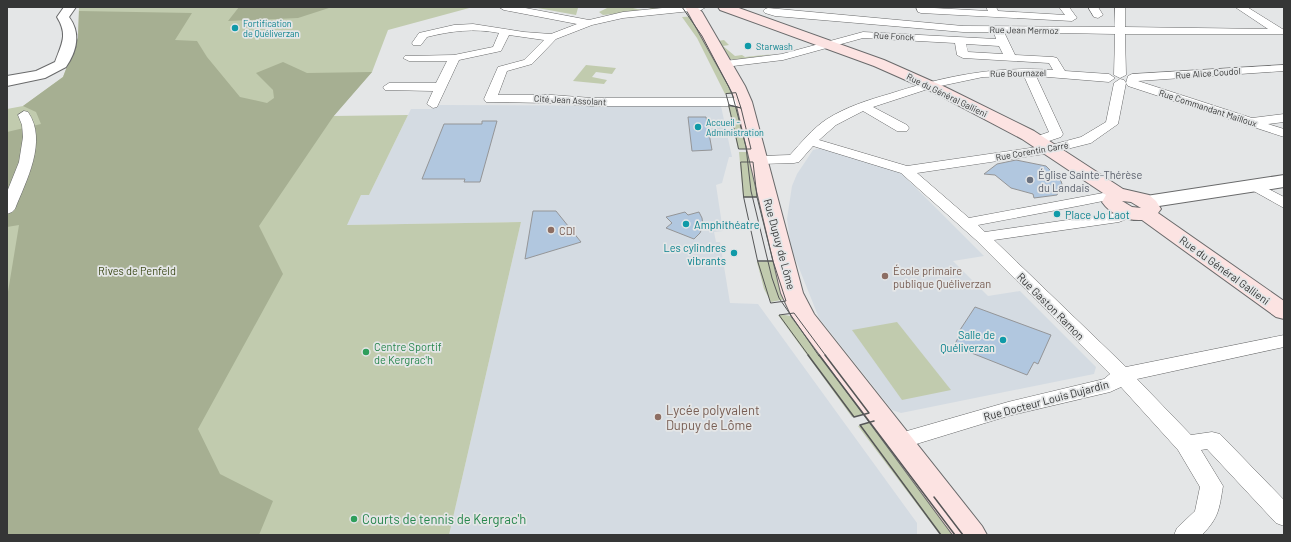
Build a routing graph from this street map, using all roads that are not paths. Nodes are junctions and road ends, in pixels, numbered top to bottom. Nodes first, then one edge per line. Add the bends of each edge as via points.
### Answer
1 (70, 7) edge
2 (504, 7) edge
3 (634, 7) edge
4 (649, 7) edge
5 (724, 7) edge
6 (734, 7) edge
7 (786, 7) edge
8 (1064, 7) edge
9 (1120, 7) edge
10 (1240, 7) edge
11 (695, 8) edge
12 (921, 8) edge
13 (600, 10) dead end
14 (993, 10) edge
15 (761, 15) junction
16 (594, 22) junction
17 (925, 26) junction
18 (998, 30) junction
19 (505, 31) junction
20 (1119, 31) junction
21 (1282, 33) edge
22 (552, 37) junction
23 (960, 40) junction
24 (417, 43) dead end
25 (1003, 43) junction
26 (828, 44) junction
27 (409, 58) dead end
28 (454, 58) junction
29 (1011, 58) junction
30 (725, 64) junction
31 (1284, 68) edge
32 (1028, 72) junction
33 (1060, 73) junction
34 (1122, 79) junction
35 (7, 81) edge
36 (928, 85) junction
37 (389, 86) dead end
38 (441, 87) junction
39 (744, 102) junction
40 (432, 104) dead end
41 (863, 106) junction
42 (24, 115) dead end
43 (1284, 118) edge
44 (1252, 122) junction
45 (902, 128) dead end
46 (1284, 133) edge
47 (810, 141) junction
48 (1044, 145) junction
49 (758, 160) junction
50 (906, 170) junction
51 (1284, 181) edge
52 (1255, 186) junction
53 (1115, 197) junction
54 (1284, 203) edge
55 (7, 209) edge
56 (1140, 209) junction
57 (966, 222) junction
58 (982, 237) junction
59 (1284, 312) edge
60 (1284, 341) edge
61 (1122, 375) junction
62 (900, 441) junction
63 (1186, 444) junction
64 (1284, 516) edge
65 (971, 535) edge
66 (1186, 535) edge

1 - 35 street via 64,17 71,37 61,64 40,75
2 - 16 street
3 - 4 street
5 - 15 main road, Rue du Général Gallieni
6 - 15 main road, Rue du Général Gallieni
7 - 15 street
8 - 14 street via 1072,18
9 - 20 street, Rue Corentin Carré
10 - 21 street
11 - 16 street via 623,15
11 - 30 main road, Rue Dupuy de Lôme
12 - 14 street
12 - 17 street
13 - 16 street via 594,13
15 - 17 street, Rue Jean Mermoz
15 - 26 main road, Rue du Général Gallieni
16 - 22 street
17 - 18 street, Rue Jean Mermoz
18 - 20 street, Rue Jean Mermoz
18 - 25 street
19 - 22 street
19 - 24 street via 483,26 457,26 423,35
19 - 28 street via 497,49
20 - 21 street, Rue Jean Mermoz
20 - 34 street, Rue Corentin Carré
22 - 39 street, Cité Jean Assolant via 528,62 502,69 490,99
23 - 25 street, Rue Fonck
23 - 26 street, Rue Fonck via 871,34
23 - 29 street via 963,55
25 - 29 street
26 - 30 street, Rue Fonck via 783,57
26 - 36 main road, Rue du Général Gallieni
27 - 28 street
28 - 38 street
29 - 33 street via 1053,60
30 - 39 main road, Rue Dupuy de Lôme
31 - 34 street, Rue Alice Coudol
32 - 33 street, Rue Bournazel
32 - 36 street, Rue Bournazel via 983,74
32 - 48 street via 1056,134
33 - 34 street, Rue Bournazel
34 - 44 street, Rue Commandant Mailloux
34 - 48 street, Rue Corentin Carré via 1112,124 1086,140
36 - 41 street, Rue Bournazel
36 - 48 main road, Rue du Général Gallieni
37 - 38 street
38 - 40 street
39 - 49 main road, Rue Dupuy de Lôme
41 - 45 street
41 - 47 street, Rue Bournazel via 831,122
42 - 55 street via 28,121 29,153
43 - 44 street
44 - 46 street, Rue Commandant Mailloux
47 - 49 street, Rue Bournazel via 794,159
47 - 50 street, Rue Gaston Ramon
48 - 50 street, Rue Corentin Carré
48 - 53 main road, Rue du Général Gallieni
49 - 62 main road, Rue Dupuy de Lôme via 792,293 804,317
50 - 57 street, Rue Gaston Ramon
51 - 52 street
52 - 54 street
52 - 56 street
53 - 56 main road, Rue du Général Gallieni via 1114,205
53 - 57 street via 1083,200
56 - 58 street via 1119,217
56 - 59 main road, Rue du Général Gallieni
57 - 58 street, Rue Gaston Ramon
58 - 61 street, Rue Gaston Ramon
60 - 61 street, Rue Docteur Louis Dujardin
61 - 62 street, Rue Docteur Louis Dujardin via 1110,385 1008,409
61 - 63 street, Rue Gaston Ramon
62 - 65 main road, Rue Dupuy de Lôme
63 - 64 street via 1212,440
63 - 66 street, Rue Gaston Ramon via 1212,486 1206,515

